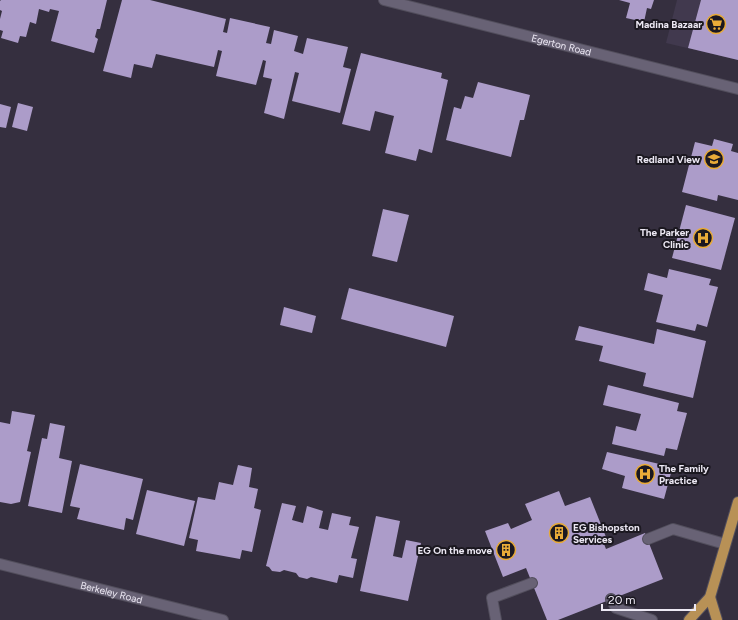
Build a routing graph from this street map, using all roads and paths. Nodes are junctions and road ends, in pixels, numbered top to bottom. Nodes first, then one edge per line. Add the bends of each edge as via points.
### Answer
1 (384, 0) edge
2 (738, 89) edge
3 (738, 502) edge
4 (648, 539) dead end
5 (726, 544) junction
6 (0, 564) edge
7 (532, 583) dead end
8 (710, 597) junction
9 (611, 600) dead end
10 (223, 620) edge
11 (496, 620) edge
12 (652, 620) edge
13 (689, 620) edge
14 (716, 620) edge

1 - 2 street, Egerton Road
3 - 5 main road
4 - 5 street via 673,529
5 - 8 main road
6 - 10 street, Berkeley Road
7 - 11 street via 492,598
8 - 13 main road
8 - 14 main road
9 - 12 street via 616,608

